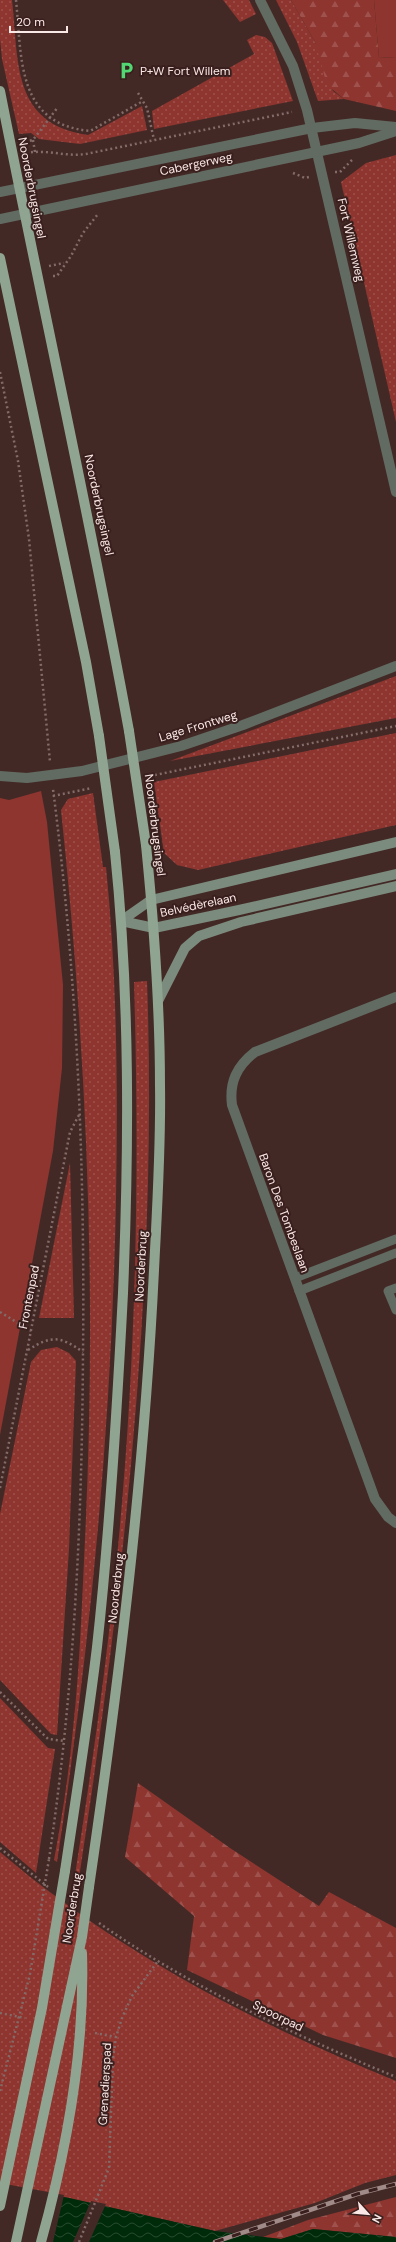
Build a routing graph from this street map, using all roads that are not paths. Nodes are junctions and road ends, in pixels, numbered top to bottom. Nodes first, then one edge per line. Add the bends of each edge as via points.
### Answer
1 (260, 0) edge
2 (0, 91) edge
3 (396, 127) edge
4 (312, 128) junction
5 (396, 131) edge
6 (317, 151) junction
7 (19, 189) junction
8 (0, 192) edge
9 (25, 214) junction
10 (0, 219) edge
11 (0, 258) edge
12 (396, 492) edge
13 (396, 666) edge
14 (0, 776) edge
15 (396, 842) edge
16 (396, 874) edge
17 (396, 886) edge
18 (151, 900) junction
19 (122, 921) junction
20 (154, 928) junction
21 (396, 997) edge
22 (158, 1001) junction
23 (396, 1239) edge
24 (396, 1253) edge
25 (294, 1278) junction
26 (396, 1288) edge
27 (299, 1291) junction
28 (396, 1310) edge
29 (396, 1523) edge
30 (82, 1937) junction
31 (0, 2206) edge
32 (16, 2242) edge
33 (41, 2242) edge

1 - 4 street, Fort Willemweg via 293,66
2 - 7 main road, Noorderbrugsingel
3 - 4 street, Cabergerweg via 355,123
4 - 6 street, Fort Willemweg
4 - 7 street, Cabergerweg
5 - 6 street, Cabergerweg via 359,143
6 - 9 street, Cabergerweg
6 - 12 street, Fort Willemweg
7 - 8 street, Cabergerweg
7 - 9 main road, Noorderbrugsingel
9 - 10 street, Cabergerweg
9 - 18 main road, Noorderbrugsingel, bridge via 103,589 129,731 146,845
11 - 19 main road, bridge via 81,639 99,736
13 - 14 street, Lage Frontweg via 243,726 181,746 82,771 27,778
15 - 18 main road, Belvédèrelaan
16 - 20 main road, Belvédèrelaan
17 - 22 main road via 241,922 199,936 184,948
18 - 19 main road, Belvédèrelaan
18 - 20 main road, Noorderbrugsingel
19 - 20 main road, Belvédèrelaan
19 - 31 main road, Noorderbrug, bridge via 127,1157 124,1254 114,1454 97,1647 65,1871 42,2008
20 - 22 main road, Noorderbrug
21 - 25 street, Baron Des Tombeslaan via 265,1047 245,1060 237,1070 232,1083 232,1105
22 - 30 main road, Noorderbrug, bridge via 160,1152 151,1338 128,1596
23 - 25 lane
24 - 27 lane
25 - 27 street, Baron Des Tombeslaan
26 - 28 lane via 388,1291
27 - 29 street, Baron Des Tombeslaan via 375,1499 388,1517
30 - 32 main road, Noorderbrug, bridge
30 - 33 main road, bridge via 80,2033 70,2111

